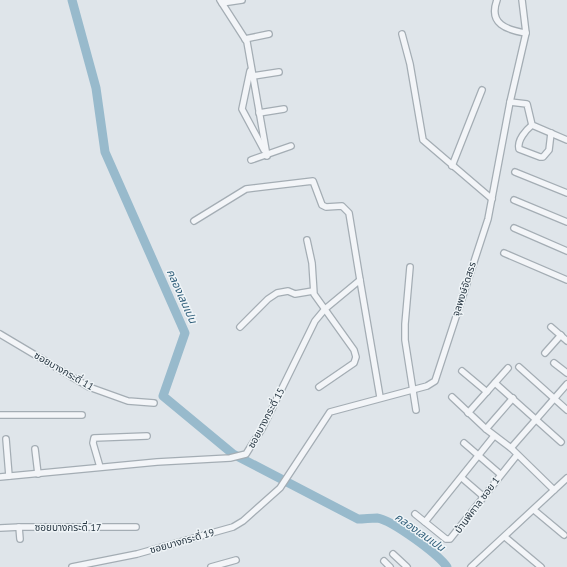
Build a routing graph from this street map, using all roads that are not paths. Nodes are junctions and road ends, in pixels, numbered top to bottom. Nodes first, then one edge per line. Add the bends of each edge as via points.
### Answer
1 (242, 0) edge
2 (497, 0) edge
3 (522, 0) edge
4 (221, 2) edge
5 (526, 33) junction
6 (269, 34) dead end
7 (402, 34) dead end
8 (245, 39) junction
9 (251, 66) junction
10 (279, 72) dead end
11 (253, 76) junction
12 (482, 90) dead end
13 (510, 102) junction
14 (284, 108) dead end
15 (259, 113) junction
16 (532, 124) junction
17 (551, 134) junction
18 (567, 140) edge
19 (266, 153) junction
20 (251, 160) dead end
21 (452, 166) junction
22 (515, 172) dead end
23 (567, 193) edge
24 (492, 199) junction
25 (514, 200) dead end
26 (194, 221) dead end
27 (567, 222) edge
28 (514, 228) dead end
29 (307, 240) dead end
30 (567, 251) edge
31 (504, 253) dead end
32 (410, 267) dead end
33 (360, 280) junction
34 (567, 280) edge
35 (313, 291) junction
36 (325, 309) junction
37 (240, 327) dead end
38 (551, 327) dead end
39 (0, 334) edge
40 (560, 335) junction
41 (567, 340) edge
42 (545, 353) dead end
43 (554, 363) dead end
44 (519, 367) dead end
45 (508, 368) dead end
46 (462, 371) dead end
47 (567, 374) edge
48 (495, 383) junction
49 (567, 384) edge
50 (319, 387) dead end
51 (412, 390) junction
52 (487, 392) junction
53 (380, 397) junction
54 (452, 397) dead end
55 (554, 397) junction
56 (513, 398) junction
57 (154, 403) dead end
58 (416, 410) dead end
59 (567, 410) edge
60 (468, 412) junction
61 (0, 415) edge
62 (82, 415) dead end
63 (536, 418) junction
64 (486, 429) junction
65 (147, 436) dead end
66 (494, 436) junction
67 (6, 439) dead end
68 (561, 442) dead end
69 (464, 443) dead end
70 (511, 448) junction
71 (35, 449) dead end
72 (477, 455) junction
73 (517, 455) junction
74 (100, 467) junction
75 (38, 474) junction
76 (500, 474) junction
77 (9, 476) junction
78 (0, 477) edge
79 (462, 478) junction
80 (567, 478) edge
81 (280, 488) joint
82 (554, 490) junction
83 (484, 497) junction
84 (534, 510) junction
85 (415, 514) dead end
86 (425, 522) junction
87 (19, 527) junction
88 (136, 527) dead end
89 (0, 528) edge
90 (564, 535) dead end
91 (505, 537) junction
92 (20, 539) dead end
93 (393, 554) dead end
94 (236, 560) dead end
95 (384, 561) dead end
96 (475, 566) edge
97 (72, 567) edge
98 (211, 567) edge
99 (390, 567) edge
100 (407, 567) edge
101 (541, 567) edge

1 - 4 street
2 - 5 street via 497,22 509,30
3 - 5 street, จุลพงษ์จัดสรร
4 - 8 street
5 - 13 street, จุลพงษ์จัดสรร
6 - 8 street
7 - 21 street via 410,64 423,140
8 - 9 street
9 - 11 street
9 - 19 street via 242,109
10 - 11 street
11 - 15 street
12 - 21 street
13 - 16 street via 527,104
13 - 24 street, จุลพงษ์จัดสรร
14 - 15 street
15 - 19 street
16 - 17 street
16 - 17 street via 519,144 519,149 543,157 549,150
17 - 18 street
19 - 20 street
21 - 24 street
22 - 23 street
24 - 51 street, จุลพงษ์จัดสรร via 488,219 435,381
25 - 27 street
26 - 33 street via 246,189 313,181 322,205 342,206 349,213
28 - 30 street
29 - 35 street via 312,263
31 - 34 street
32 - 51 street via 405,324
33 - 36 street, ซอยบางกระดี่ 15
33 - 53 street
35 - 36 street
35 - 37 street via 277,293
36 - 50 street via 354,350 356,360
36 - 74 street, ซอยบางกระดี่ 15 via 315,321 248,452 230,458
38 - 40 street
39 - 57 street, ซอยบางกระดี่ 11 via 89,387 133,402
40 - 41 street
40 - 42 street
43 - 47 street
44 - 55 street
45 - 48 street
46 - 52 street
48 - 52 street
48 - 56 street
49 - 55 street
51 - 53 street, จุลพงษ์จัดสรร
51 - 58 street
52 - 60 street
53 - 81 street, จุลพงษ์จัดสรร via 327,414
54 - 60 street
55 - 59 street
55 - 63 street
56 - 63 street
56 - 64 street
60 - 64 street
61 - 62 street
63 - 68 street
63 - 70 street
64 - 66 street
65 - 74 street via 94,438
66 - 70 street
66 - 72 street
67 - 77 street
69 - 72 street
70 - 73 street
71 - 75 street
72 - 76 street
72 - 79 street
73 - 76 street, บ้านพิศาล ซอย 1
73 - 82 street
74 - 75 street, ซอยบางกระดี่ 15
75 - 77 street, ซอยบางกระดี่ 15
76 - 83 street, บ้านพิศาล ซอย 1
77 - 78 street, ซอยบางกระดี่ 15
79 - 83 street
79 - 86 street
80 - 82 street
81 - 97 street, ซอยบางกระดี่ 19 via 233,527 137,554
82 - 84 street
83 - 86 street, บ้านพิศาล ซอย 1 via 450,540
84 - 90 street
84 - 91 street
85 - 86 street, บ้านพิศาล ซอย 1
87 - 88 street, ซอยบางกระดี่ 17
87 - 89 street, ซอยบางกระดี่ 17
87 - 92 street
91 - 96 street
91 - 101 street
93 - 100 street
94 - 98 street
95 - 99 street

